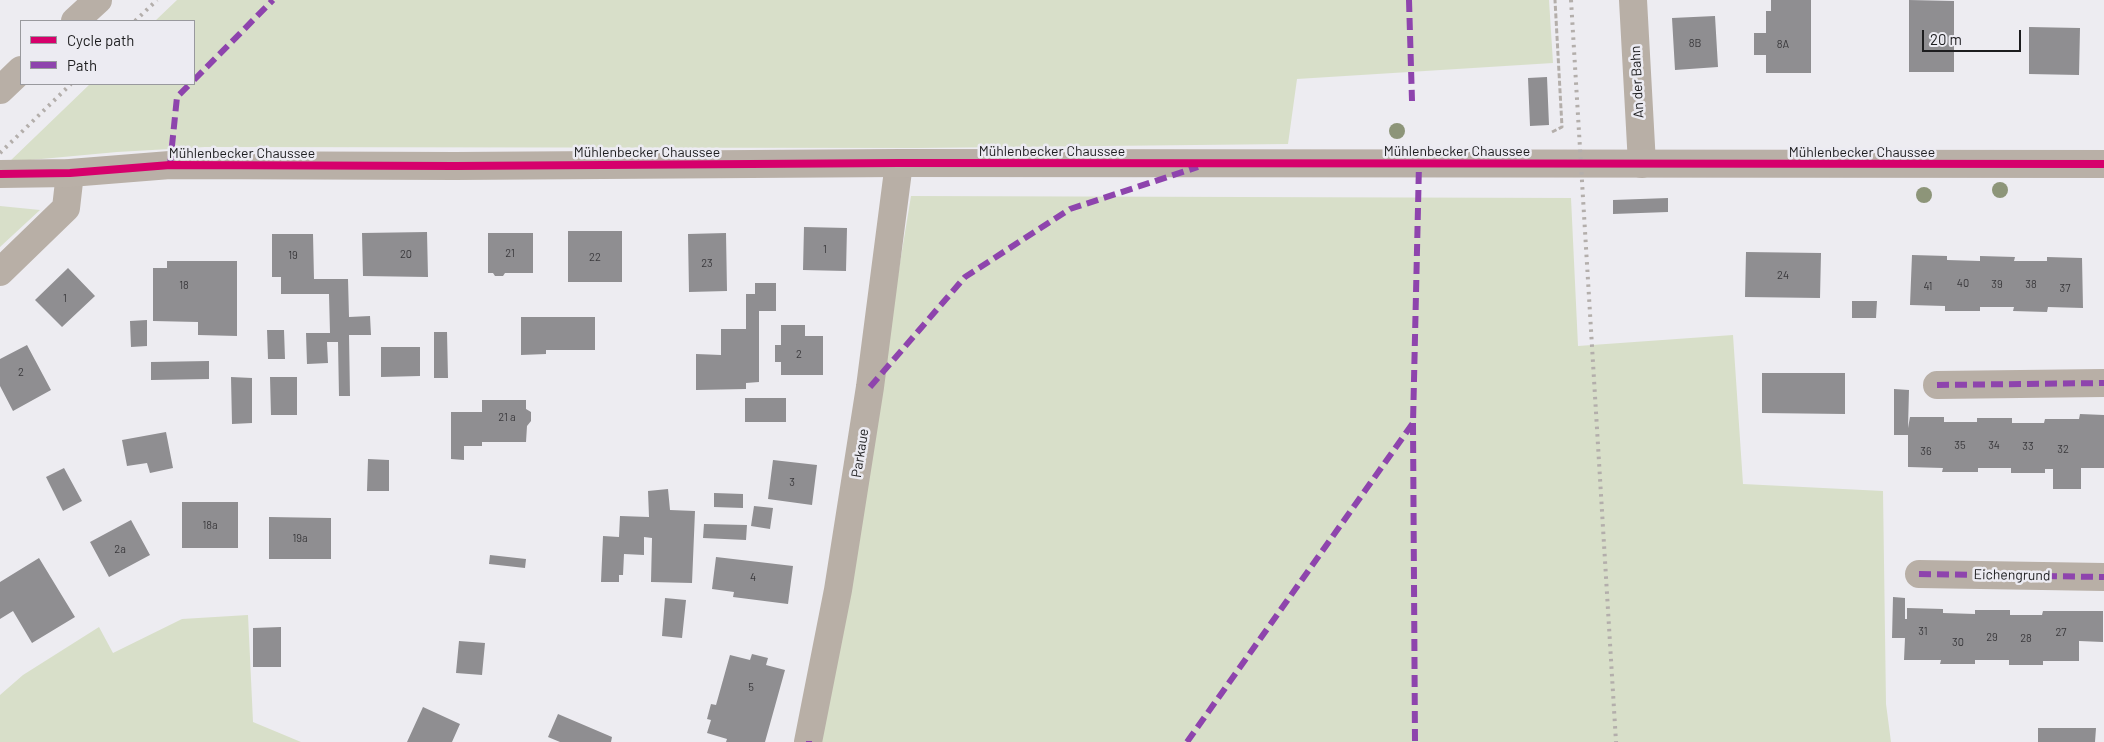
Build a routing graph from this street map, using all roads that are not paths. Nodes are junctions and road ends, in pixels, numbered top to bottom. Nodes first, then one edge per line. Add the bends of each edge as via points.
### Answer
1 (98, 0) edge
2 (1633, 0) edge
3 (76, 20) edge
4 (20, 71) edge
5 (0, 90) edge
6 (899, 163) junction
7 (1642, 164) junction
8 (2104, 164) edge
9 (70, 173) junction
10 (0, 174) edge
11 (0, 272) edge
12 (2104, 383) edge
13 (1937, 384) dead end
14 (1920, 574) dead end
15 (2104, 577) edge
16 (808, 742) edge

1 - 3 street
2 - 7 street, An der Bahn
4 - 5 street
6 - 7 main road, Mühlenbecker Chaussee
6 - 9 main road, Mühlenbecker Chaussee via 170,165
6 - 16 street, Parkaue via 838,590
7 - 8 main road, Mühlenbecker Chaussee
9 - 10 main road, Mühlenbecker Chaussee
9 - 11 street via 66,208
12 - 13 street
14 - 15 street, Eichengrund

